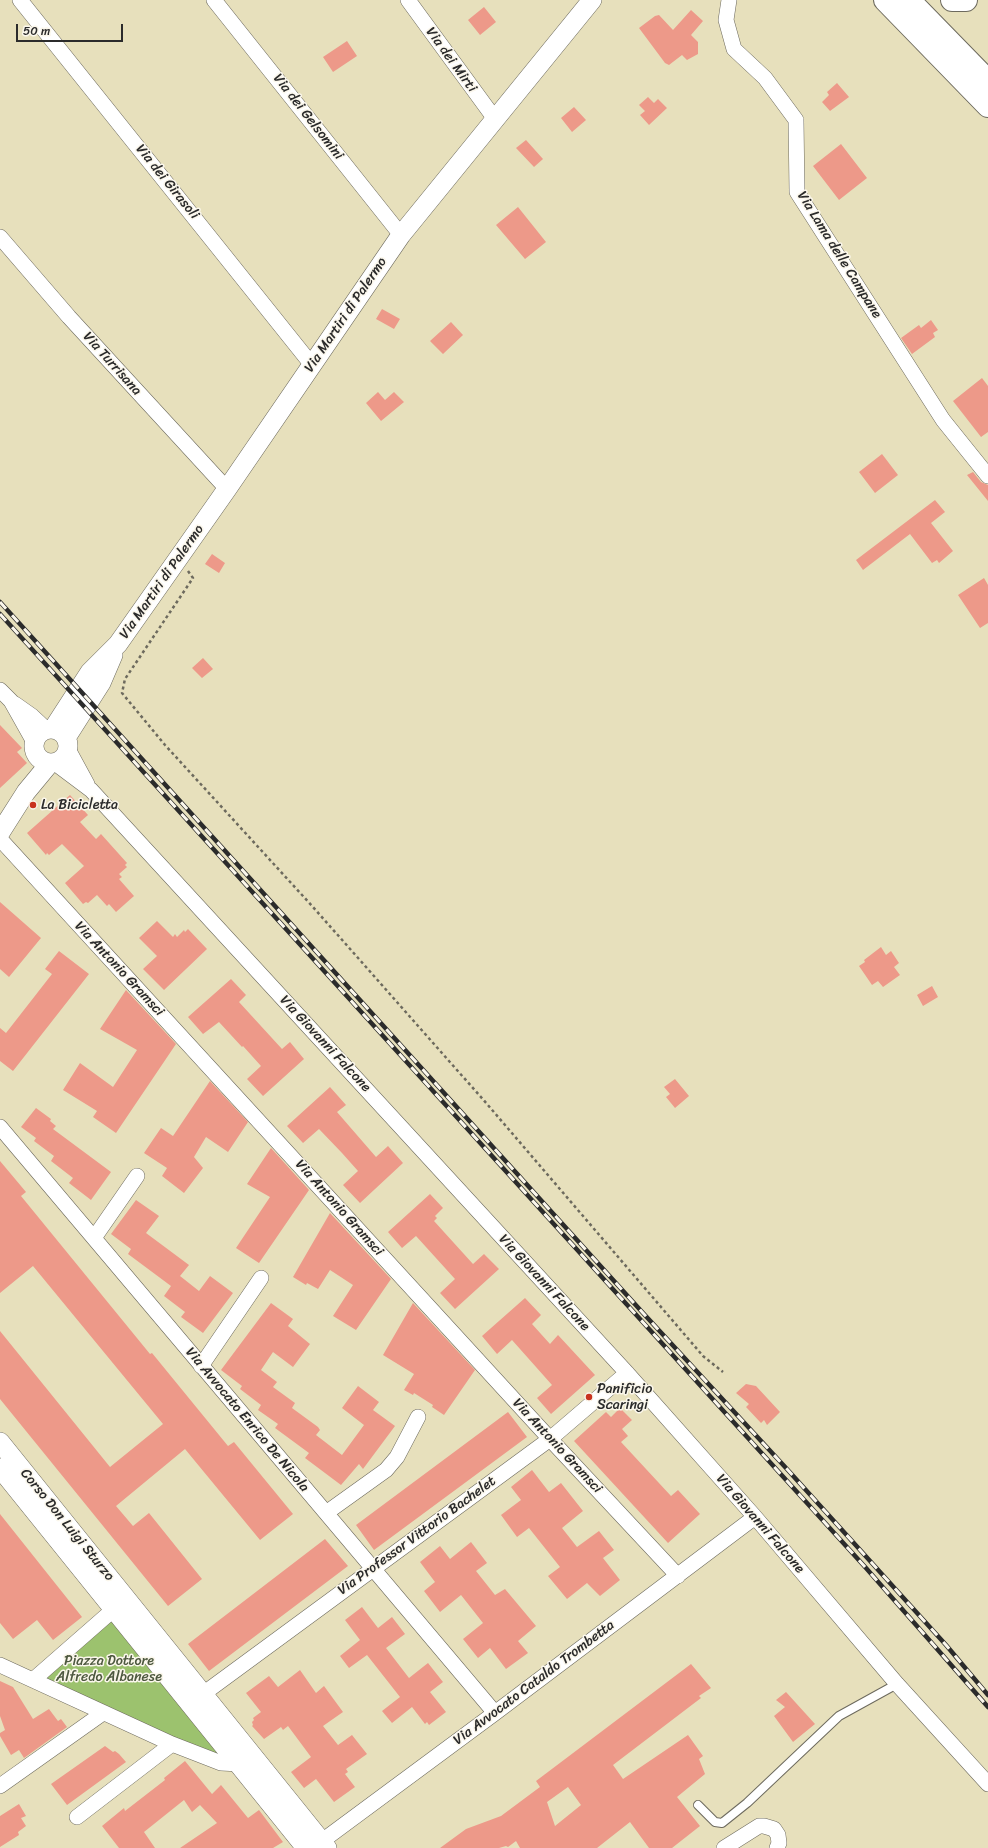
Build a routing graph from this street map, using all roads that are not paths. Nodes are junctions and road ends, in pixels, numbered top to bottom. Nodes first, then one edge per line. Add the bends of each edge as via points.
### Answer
1 (20, 0) edge
2 (214, 0) edge
3 (408, 0) edge
4 (592, 0) edge
5 (729, 0) edge
6 (885, 0) edge
7 (909, 0) edge
8 (952, 0) edge
9 (966, 0) edge
10 (988, 81) edge
11 (988, 106) edge
12 (495, 119) junction
13 (401, 235) junction
14 (0, 237) edge
15 (312, 365) junction
16 (988, 476) edge
17 (227, 489) junction
18 (0, 690) edge
19 (51, 746) junction
20 (0, 832) edge
21 (0, 839) edge
22 (0, 1127) edge
23 (137, 1176) dead end
24 (94, 1238) junction
25 (261, 1278) dead end
26 (201, 1366) junction
27 (627, 1373) junction
28 (418, 1417) dead end
29 (550, 1439) junction
30 (0, 1442) edge
31 (0, 1468) edge
32 (326, 1513) junction
33 (755, 1517) junction
34 (372, 1569) junction
35 (678, 1576) junction
36 (135, 1608) junction
37 (113, 1610) junction
38 (0, 1665) edge
39 (33, 1680) junction
40 (897, 1684) junction
41 (203, 1694) junction
42 (103, 1712) junction
43 (495, 1713) junction
44 (172, 1744) junction
45 (240, 1764) junction
46 (988, 1784) edge
47 (0, 1786) edge
48 (698, 1805) dead end
49 (77, 1818) dead end
50 (778, 1841) edge
51 (317, 1846) edge
52 (724, 1848) edge

1 - 15 street, Via dei Girasoli
2 - 13 street, Via dei Gelsomini
3 - 12 street, Via dei Mirti
4 - 12 street, Via Martiri di Palermo
5 - 16 street, Via Lama delle Campane via 726,20 734,49 765,78 796,120 797,192 943,420
6 - 11 highway
7 - 10 highway
8 - 9 highway
12 - 13 street, Via Martiri di Palermo
13 - 15 street, Via Martiri di Palermo
14 - 17 street, Via Turrisana
15 - 17 street, Via Martiri di Palermo
17 - 19 street, Via Martiri di Palermo via 118,644 101,683
18 - 19 street
19 - 20 street, Via Martiri di Palermo
19 - 27 street, Via Giovanni Falcone
21 - 29 street, Via Antonio Gramsci
22 - 24 street, Via Avvocato Enrico De Nicola
23 - 24 street
24 - 26 street, Via Avvocato Enrico De Nicola
25 - 26 street
26 - 32 street, Via Avvocato Enrico De Nicola
27 - 29 street, Via Professor Vittorio Bachelet
27 - 33 street, Via Giovanni Falcone
28 - 32 street via 397,1457 386,1470
29 - 34 street, Via Professor Vittorio Bachelet
29 - 35 street, Via Antonio Gramsci
30 - 36 street, Corso Don Luigi Sturzo
31 - 37 street, Corso Don Luigi Sturzo
32 - 34 street, Via Avvocato Enrico De Nicola
33 - 35 street, Via Avvocato Cataldo Trombetta
33 - 40 street, Via Giovanni Falcone
34 - 41 street, Via Professor Vittorio Bachelet
34 - 43 street, Via Avvocato Enrico De Nicola
35 - 43 street, Via Avvocato Cataldo Trombetta
36 - 37 street via 121,1605
36 - 41 street
37 - 39 street
37 - 45 street
38 - 39 street
39 - 42 street
40 - 46 street, Via Giovanni Falcone
40 - 48 lane via 839,1716 747,1803 722,1823 715,1822
41 - 51 street
42 - 44 street
42 - 47 street
43 - 51 street, Via Avvocato Cataldo Trombetta
44 - 45 street via 221,1764
44 - 49 street
45 - 51 street
50 - 52 street via 770,1827 759,1826

